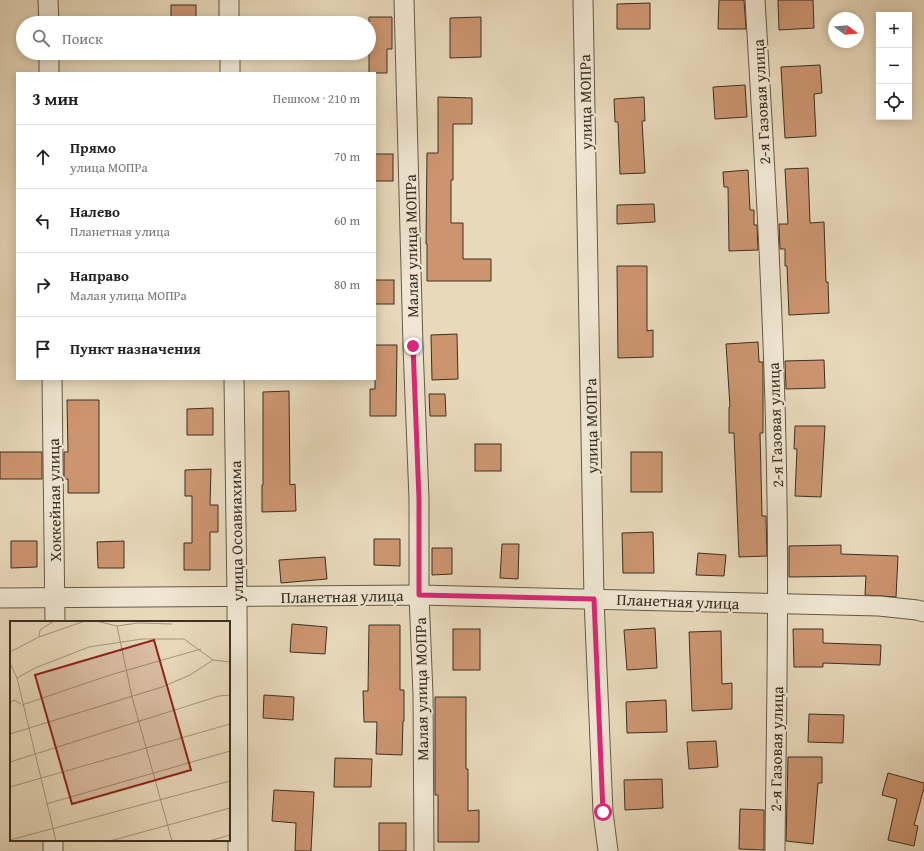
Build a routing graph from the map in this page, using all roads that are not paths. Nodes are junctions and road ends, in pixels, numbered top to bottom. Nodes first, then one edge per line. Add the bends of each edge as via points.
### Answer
1 (48, 0) edge
2 (229, 0) edge
3 (404, 0) edge
4 (583, 0) edge
5 (755, 0) edge
6 (48, 16) edge
7 (229, 16) edge
8 (49, 60) edge
9 (230, 60) edge
10 (49, 72) edge
11 (230, 72) edge
12 (52, 380) edge
13 (234, 380) edge
14 (419, 595) junction
15 (237, 597) junction
16 (0, 598) edge
17 (55, 598) junction
18 (594, 599) junction
19 (778, 604) junction
20 (924, 612) edge
21 (55, 621) edge
22 (238, 851) edge
23 (424, 851) edge
24 (608, 851) edge
25 (775, 851) edge

1 - 6 street
2 - 7 street
3 - 14 street, Малая улица МОПРа via 419,499
4 - 18 street, улица МОПРа
5 - 19 street, 2-я Газовая улица via 769,226
8 - 10 street
9 - 11 street
12 - 17 street, Хоккейная улица
13 - 15 street, улица Осоавиахима
14 - 15 street, Планетная улица
14 - 18 street, Планетная улица
14 - 23 street, Малая улица МОПРа via 423,695
15 - 17 street, Планетная улица
15 - 22 street, улица Осоавиахима
16 - 17 street, Планетная улица
17 - 21 street, Хоккейная улица
18 - 19 street, Планетная улица
18 - 24 street, улица МОПРа via 603,812
19 - 20 street, Планетная улица via 879,606
19 - 25 street, 2-я Газовая улица

